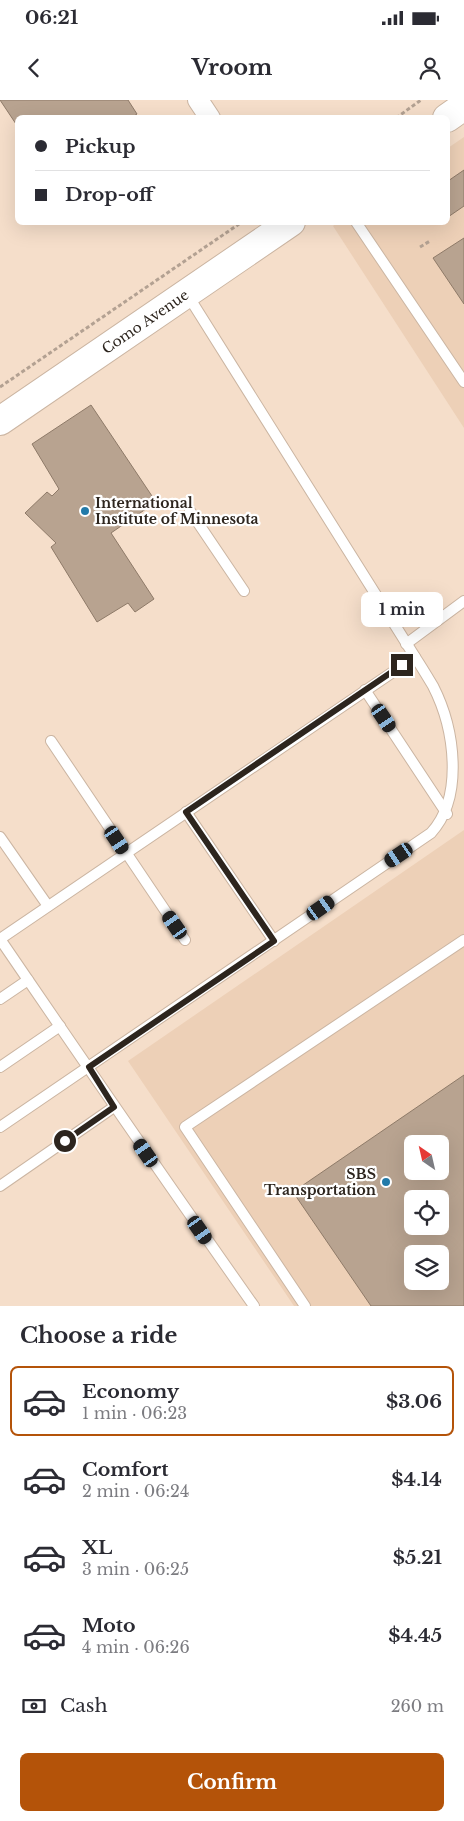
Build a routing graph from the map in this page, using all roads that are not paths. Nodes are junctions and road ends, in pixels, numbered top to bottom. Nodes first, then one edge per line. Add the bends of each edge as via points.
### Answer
1 (198, 100) edge
2 (464, 106) edge
3 (208, 115) edge
4 (450, 116) edge
5 (285, 225) edge
6 (358, 225) edge
7 (186, 293) junction
8 (464, 382) edge
9 (0, 421) edge
10 (190, 511) dead end
11 (244, 591) dead end
12 (464, 601) edge
13 (406, 644) junction
14 (415, 657) junction
15 (365, 690) junction
16 (51, 741) dead end
17 (186, 812) junction
18 (447, 814) junction
19 (0, 837) edge
20 (126, 853) junction
21 (48, 906) junction
22 (0, 939) edge
23 (185, 940) dead end
24 (464, 940) edge
25 (274, 941) junction
26 (28, 980) junction
27 (0, 999) edge
28 (60, 1026) junction
29 (0, 1067) edge
30 (89, 1067) junction
31 (114, 1107) junction
32 (0, 1127) edge
33 (0, 1186) edge
34 (254, 1306) edge
35 (305, 1306) edge

1 - 3 street
2 - 4 main road
5 - 7 main road, Como Avenue
6 - 8 lane
7 - 9 main road, Como Avenue
7 - 13 lane
10 - 11 lane
12 - 13 lane
13 - 14 lane
14 - 15 lane
14 - 18 lane via 436,693 454,744 456,777
15 - 17 lane
15 - 18 lane
16 - 20 lane
17 - 20 lane
17 - 25 lane
18 - 25 lane via 431,833
19 - 21 lane
20 - 21 lane
20 - 23 lane
21 - 22 lane
22 - 26 lane
24 - 35 lane via 185,1127
25 - 30 lane
26 - 27 lane
26 - 28 lane
28 - 29 lane
28 - 30 lane
30 - 31 lane
30 - 32 lane
31 - 33 lane
31 - 34 lane

